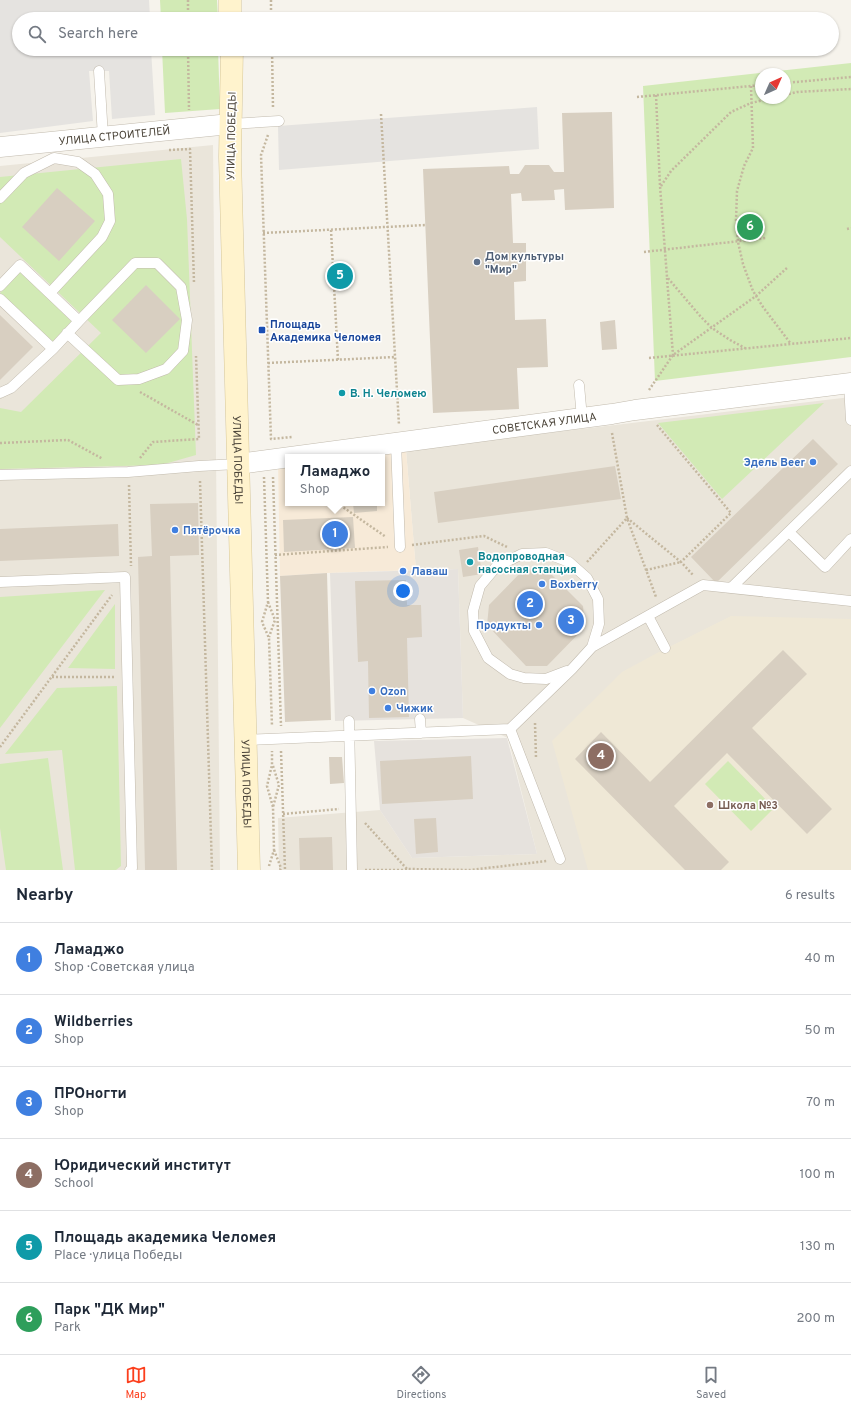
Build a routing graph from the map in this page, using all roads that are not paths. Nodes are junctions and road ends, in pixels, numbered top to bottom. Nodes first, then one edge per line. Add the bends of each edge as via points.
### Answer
1 (230, 0) edge
2 (230, 12) edge
3 (232, 56) edge
4 (99, 71) dead end
5 (276, 121) road end
6 (230, 124) junction
7 (103, 137) junction
8 (0, 148) edge
9 (0, 198) edge
10 (2, 280) edge
11 (50, 293) junction
12 (0, 299) edge
13 (79, 321) junction
14 (67, 334) junction
15 (53, 349) junction
16 (850, 383) edge
17 (579, 385) dead end
18 (0, 393) edge
19 (582, 418) junction
20 (851, 420) edge
21 (397, 434) junction
22 (291, 454) edge
23 (285, 455) edge
24 (238, 464) junction
25 (851, 471) edge
26 (0, 475) edge
27 (789, 532) junction
28 (851, 539) edge
29 (400, 546) road end
30 (0, 582) edge
31 (731, 588) junction
32 (851, 601) edge
33 (648, 616) junction
34 (592, 647) junction
35 (665, 648) dead end
36 (572, 669) junction
37 (420, 719) dead end
38 (349, 721) dead end
39 (510, 729) junction
40 (421, 733) junction
41 (349, 736) junction
42 (245, 740) junction
43 (560, 859) road end
44 (130, 870) edge
45 (249, 870) edge
46 (352, 870) edge

1 - 2 street
3 - 6 street, УЛИЦА ПОБЕДЫ
4 - 7 lane
5 - 6 lane
6 - 7 street, УЛИЦА СТРОИТЕЛЕЙ
6 - 24 street, УЛИЦА ПОБЕДЫ
7 - 8 street, УЛИЦА СТРОИТЕЛЕЙ
9 - 11 lane via 24,173 54,158 78,162 84,166 95,174 108,194 110,220 102,237
10 - 11 lane via 20,265
11 - 13 lane
12 - 15 lane
13 - 14 lane
13 - 14 lane via 135,263 157,263 181,287 187,320 183,351 166,369 139,379 118,380
14 - 15 lane
15 - 18 lane via 11,388
16 - 19 street, СОВЕТСКАЯ УЛИЦА
16 - 20 lane
17 - 19 lane
19 - 21 street, СОВЕТСКАЯ УЛИЦА
21 - 22 street, СОВЕТСКАЯ УЛИЦА
21 - 29 lane
23 - 24 street, СОВЕТСКАЯ УЛИЦА
24 - 26 lane via 128,472
24 - 42 street, УЛИЦА ПОБЕДЫ
25 - 27 lane
27 - 28 lane via 825,568
27 - 31 lane
30 - 44 lane via 125,577 132,868
31 - 32 lane
31 - 33 lane via 703,585
33 - 34 lane
33 - 35 lane
34 - 36 lane
34 - 36 lane via 599,624 598,599 587,578 569,562 546,553 522,554 496,567 480,586 473,611 474,631 488,658 510,674 524,678 546,679
36 - 39 lane
37 - 40 lane
38 - 41 lane
39 - 40 lane via 494,734
39 - 43 lane
40 - 41 lane
41 - 42 lane
41 - 46 lane
42 - 45 street, УЛИЦА ПОБЕДЫ

